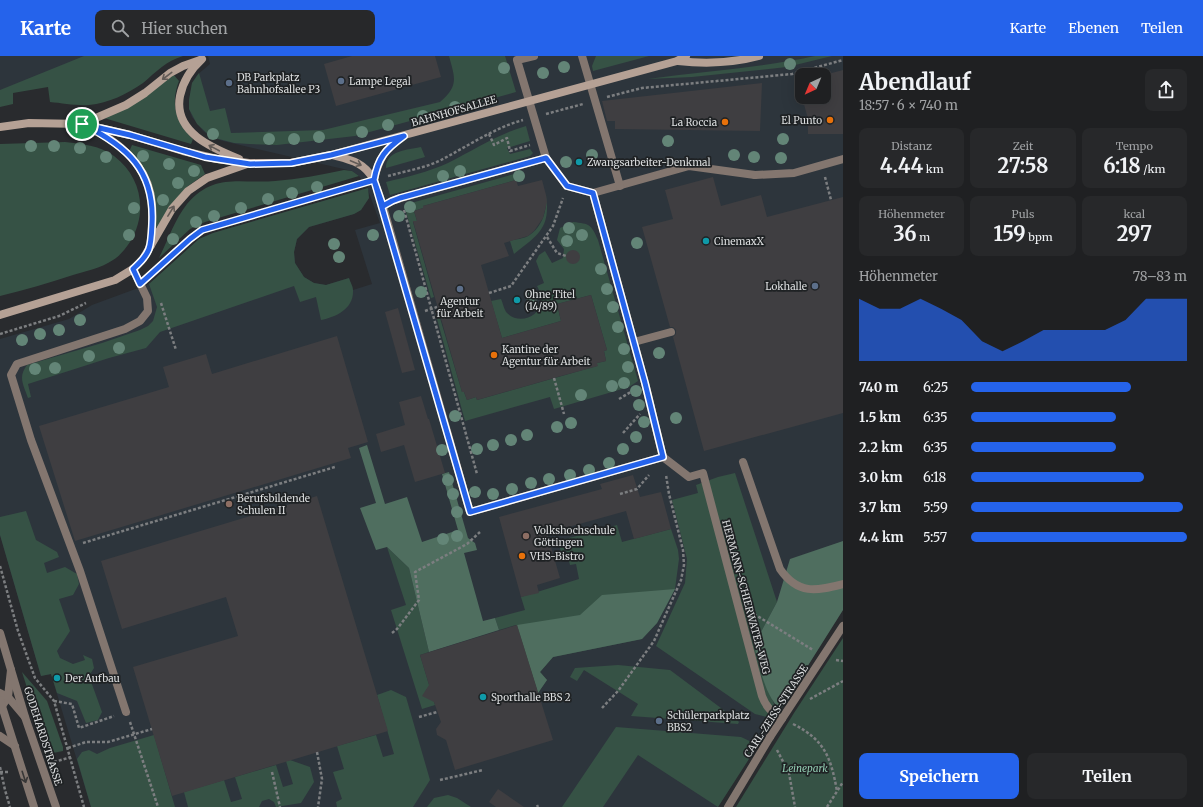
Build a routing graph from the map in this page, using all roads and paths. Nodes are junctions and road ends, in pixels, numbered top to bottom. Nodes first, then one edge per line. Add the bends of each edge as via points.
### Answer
1 (534, 56) edge
2 (582, 56) edge
3 (686, 56) edge
4 (759, 56) edge
5 (516, 57) edge
6 (843, 60) edge
7 (677, 61) junction
8 (603, 98) dead end
9 (588, 102) dead end
10 (542, 115) dead end
11 (527, 119) dead end
12 (82, 124) junction
13 (0, 127) edge
14 (489, 134) junction
15 (404, 136) junction
16 (531, 144) dead end
17 (331, 155) junction
18 (546, 158) junction
19 (843, 159) edge
20 (250, 164) junction
21 (822, 165) junction
22 (374, 180) junction
23 (567, 186) junction
24 (620, 186) junction
25 (593, 193) junction
26 (400, 198) junction
27 (831, 200) dead end
28 (383, 206) junction
29 (547, 237) junction
30 (151, 245) junction
31 (566, 256) dead end
32 (133, 269) junction
33 (140, 284) junction
34 (489, 293) dead end
35 (89, 302) dead end
36 (21, 308) junction
37 (0, 309) edge
38 (0, 315) edge
39 (170, 329) dead end
40 (671, 332) dead end
41 (0, 334) edge
42 (634, 342) junction
43 (176, 350) dead end
44 (554, 378) dead end
45 (645, 383) junction
46 (619, 399) dead end
47 (650, 404) junction
48 (564, 414) dead end
49 (622, 433) dead end
50 (663, 457) junction
51 (743, 462) dead end
52 (335, 467) dead end
53 (477, 474) dead end
54 (637, 489) dead end
55 (620, 494) dead end
56 (480, 532) dead end
57 (71, 546) junction
58 (0, 566) edge
59 (843, 584) edge
60 (752, 613) dead end
61 (843, 626) edge
62 (0, 633) edge
63 (392, 633) dead end
64 (824, 656) junction
65 (843, 661) edge
66 (11, 670) junction
67 (843, 681) edge
68 (809, 700) dead end
69 (2, 701) edge
70 (54, 701) junction
71 (602, 708) dead end
72 (126, 712) junction
73 (437, 712) dead end
74 (25, 717) junction
75 (419, 718) dead end
76 (782, 719) junction
77 (152, 729) dead end
78 (0, 736) edge
79 (770, 737) junction
80 (15, 746) junction
81 (68, 748) junction
82 (317, 752) dead end
83 (0, 767) edge
84 (483, 770) dead end
85 (1, 772) edge
86 (272, 772) dead end
87 (440, 780) dead end
88 (843, 782) edge
89 (837, 791) junction
90 (10, 807) edge
91 (34, 807) edge
92 (56, 807) edge
93 (84, 807) edge
94 (158, 807) edge
95 (280, 807) edge
96 (318, 807) edge
97 (728, 807) edge
98 (795, 807) edge
99 (827, 807) edge

1 - 5 street
2 - 24 street
3 - 7 main road, BAHNHOFSALLEE
4 - 7 main road, BAHNHOFSALLEE via 703,63
5 - 18 street
6 - 8 path via 792,74 642,88
7 - 15 main road, BAHNHOFSALLEE
9 - 10 path
11 - 14 path
12 - 13 main road, BAHNHOFSALLEE via 29,123
12 - 20 main road, BAHNHOFSALLEE via 205,157
20 -> 12 main road via 205,143 190,131 183,121 181,93 191,70 202,59 170,73 126,105
12 - 30 main road via 115,143 142,171 152,200
14 - 16 path via 494,145 507,138 510,151
14 - 22 path via 440,160
15 - 17 main road, BAHNHOFSALLEE
15 - 22 main road via 387,148 382,155
17 - 20 main road, BAHNHOFSALLEE via 291,163
17 -> 22 main road via 361,165 369,171
18 - 23 street
18 - 26 street
19 - 21 street
30 -> 20 main road via 172,209 188,191 207,178
21 - 24 street via 794,173 755,175 689,166
21 - 27 path
22 - 28 street
22 - 33 path via 202,230
23 - 25 street
23 - 29 path
24 - 25 street
25 - 42 street
26 - 28 street
26 - 53 path
28 - 50 street via 470,512
29 - 31 path via 557,253
29 - 34 path via 511,286
30 - 32 main road
32 - 33 street
32 - 36 main road via 115,280
33 - 57 street via 147,298 148,311 140,321 125,329 17,364 11,375 31,440
35 - 41 path via 59,316
36 - 37 main road
36 - 38 main road
39 - 43 path
40 - 42 street
42 - 45 street
44 - 48 path
45 - 46 path
45 - 47 street
47 - 49 path
47 - 50 street
50 - 71 path via 683,550 681,580 654,641 618,691
50 - 76 street, HERMANN-SCHIERWATER-WEG via 689,477 703,473 762,696 772,713
51 - 59 street via 780,569 786,577 794,584 814,590
52 - 57 path
54 - 55 path
56 - 63 path via 467,544 415,572 419,600
57 - 72 street
58 - 70 path via 18,631 35,678
60 - 64 path
61 - 64 street, CARL-ZEISS-STRASSE
62 - 66 street, GODEHARDSTRASSE
64 - 65 path
64 - 76 street, CARL-ZEISS-STRASSE
66 - 69 street, GODEHARDSTRASSE
66 - 74 street, GODEHARDSTRASSE
67 - 68 path
69 - 74 street
69 - 80 street, GODEHARDSTRASSE
70 - 72 path via 72,704 79,728
70 - 81 path
72 - 94 path
73 - 75 path
74 - 92 street, GODEHARDSTRASSE
76 - 79 street, CARL-ZEISS-STRASSE
76 - 89 path via 798,726 826,751
77 - 81 path via 108,742 86,742
78 - 80 street
79 - 97 street, CARL-ZEISS-STRASSE
79 - 98 path via 789,773
80 -> 91 street, GODEHARDSTRASSE
81 - 93 path
82 - 96 path via 322,779
83 - 85 path
84 - 87 path
85 - 90 path
86 - 95 path
88 - 89 path
89 - 99 path

